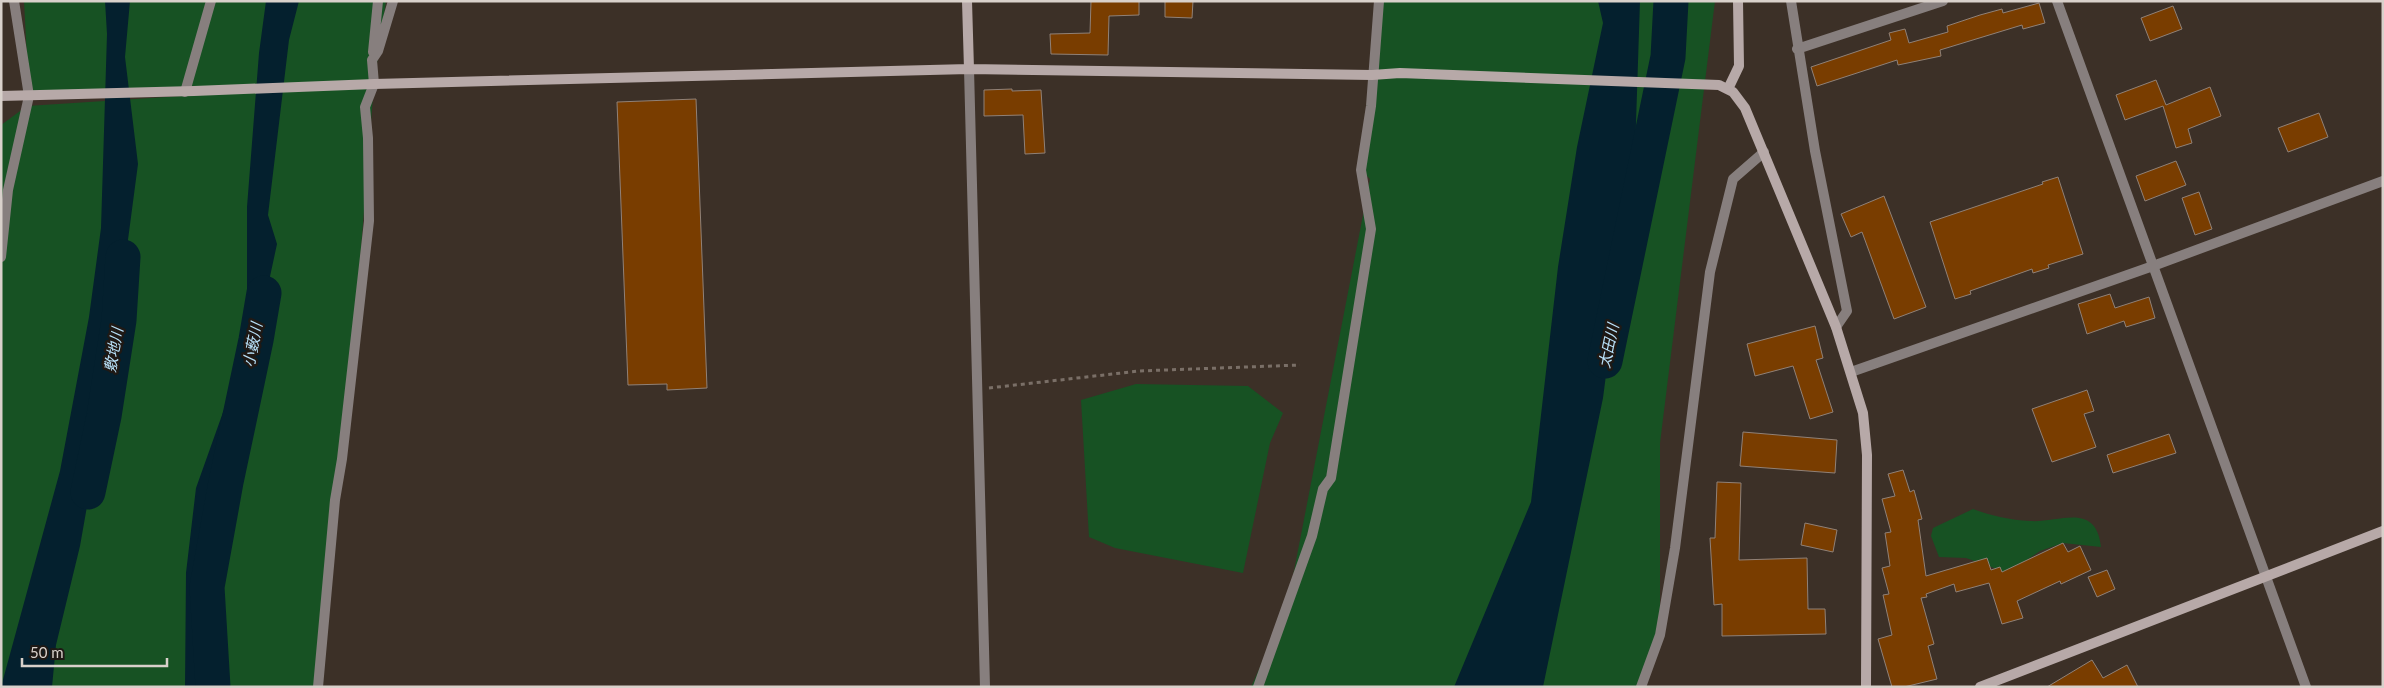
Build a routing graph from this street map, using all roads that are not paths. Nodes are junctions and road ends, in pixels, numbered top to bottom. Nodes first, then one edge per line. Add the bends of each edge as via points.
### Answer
1 (14, 1) edge
2 (211, 1) edge
3 (378, 1) edge
4 (393, 1) edge
5 (967, 1) edge
6 (1379, 1) edge
7 (1738, 1) edge
8 (1791, 1) edge
9 (1943, 1) edge
10 (2057, 1) edge
11 (1797, 49) junction
12 (372, 60) junction
13 (969, 69) junction
14 (1372, 75) junction
15 (374, 84) junction
16 (1724, 87) junction
17 (185, 92) junction
18 (1, 96) edge
19 (33, 96) junction
20 (1764, 152) junction
21 (2383, 181) edge
22 (1, 257) edge
23 (2153, 266) junction
24 (1836, 327) junction
25 (1851, 372) junction
26 (2383, 532) edge
27 (2266, 575) junction
28 (318, 687) edge
29 (985, 687) edge
30 (1258, 687) edge
31 (1641, 687) edge
32 (1866, 687) edge
33 (1980, 687) edge
34 (2306, 687) edge

1 - 19 street
2 - 17 street
3 - 12 street
4 - 12 street via 378,51
5 - 13 street
6 - 14 street
7 - 16 street via 1739,66
8 - 11 street
9 - 11 street
10 - 23 street
11 - 24 street via 1847,312
12 - 15 street
13 - 14 street
13 - 15 street
13 - 29 street
14 - 16 street via 1400,73
14 - 30 street via 1371,106 1361,170 1370,229 1331,478 1323,489 1312,536
15 - 17 street
15 - 28 street via 365,107 369,221 335,500
16 - 20 street via 1734,92 1745,108
17 - 19 street
18 - 19 street
19 - 22 street via 8,190
20 - 24 street
20 - 31 street via 1732,179 1710,272 1675,548 1660,635
21 - 23 street
23 - 25 street
23 - 27 street
24 - 25 street
25 - 32 street via 1862,413 1867,455
26 - 27 street
27 - 33 street
27 - 34 street

